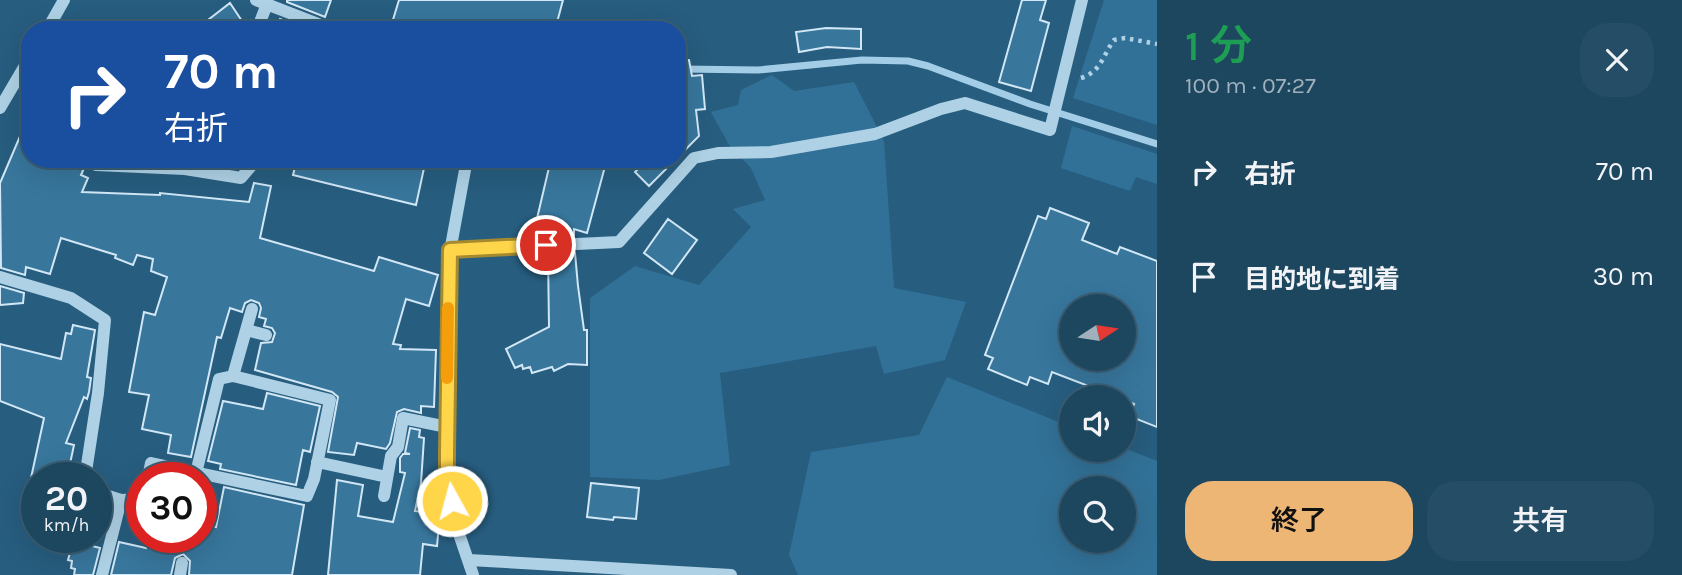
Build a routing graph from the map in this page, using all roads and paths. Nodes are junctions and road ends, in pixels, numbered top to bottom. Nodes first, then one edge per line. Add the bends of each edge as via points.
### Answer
1 (64, 0) edge
2 (1082, 0) edge
3 (262, 2) edge
4 (52, 21) edge
5 (259, 21) edge
6 (311, 21) edge
7 (1157, 44) edge
8 (21, 72) edge
9 (1063, 76) junction
10 (0, 108) edge
11 (686, 167) edge
12 (163, 168) edge
13 (249, 168) edge
14 (465, 168) edge
15 (685, 168) edge
16 (450, 250) junction
17 (0, 277) edge
18 (252, 309) dead end
19 (246, 330) junction
20 (266, 335) dead end
21 (233, 376) junction
22 (447, 427) junction
23 (87, 462) edge
24 (198, 462) edge
25 (317, 463) junction
26 (217, 477) edge
27 (387, 477) junction
28 (384, 496) dead end
29 (112, 497) edge
30 (121, 500) junction
31 (126, 500) edge
32 (470, 560) junction
33 (659, 574) edge
34 (102, 575) edge
35 (473, 575) edge
36 (731, 575) edge

1 - 4 street
2 - 9 street
3 - 5 street
3 - 6 street
7 - 9 path via 1119,38 1090,76
8 - 10 street
9 - 11 street via 1049,130 965,103 875,134 771,152 719,153 694,158
12 - 13 street via 241,178
14 - 16 street
15 - 16 street via 619,242
16 - 22 street
17 - 23 street via 71,298 105,320
18 - 19 street
19 - 20 street
19 - 21 street
21 - 24 street via 219,379
21 - 25 street via 330,400
22 - 27 street via 403,418
22 - 32 street via 447,478 456,524
25 - 26 street via 307,496
25 - 27 street
27 - 28 street
29 - 30 street
30 - 31 street
30 - 34 street
32 - 33 street
32 - 35 street
33 - 36 street

